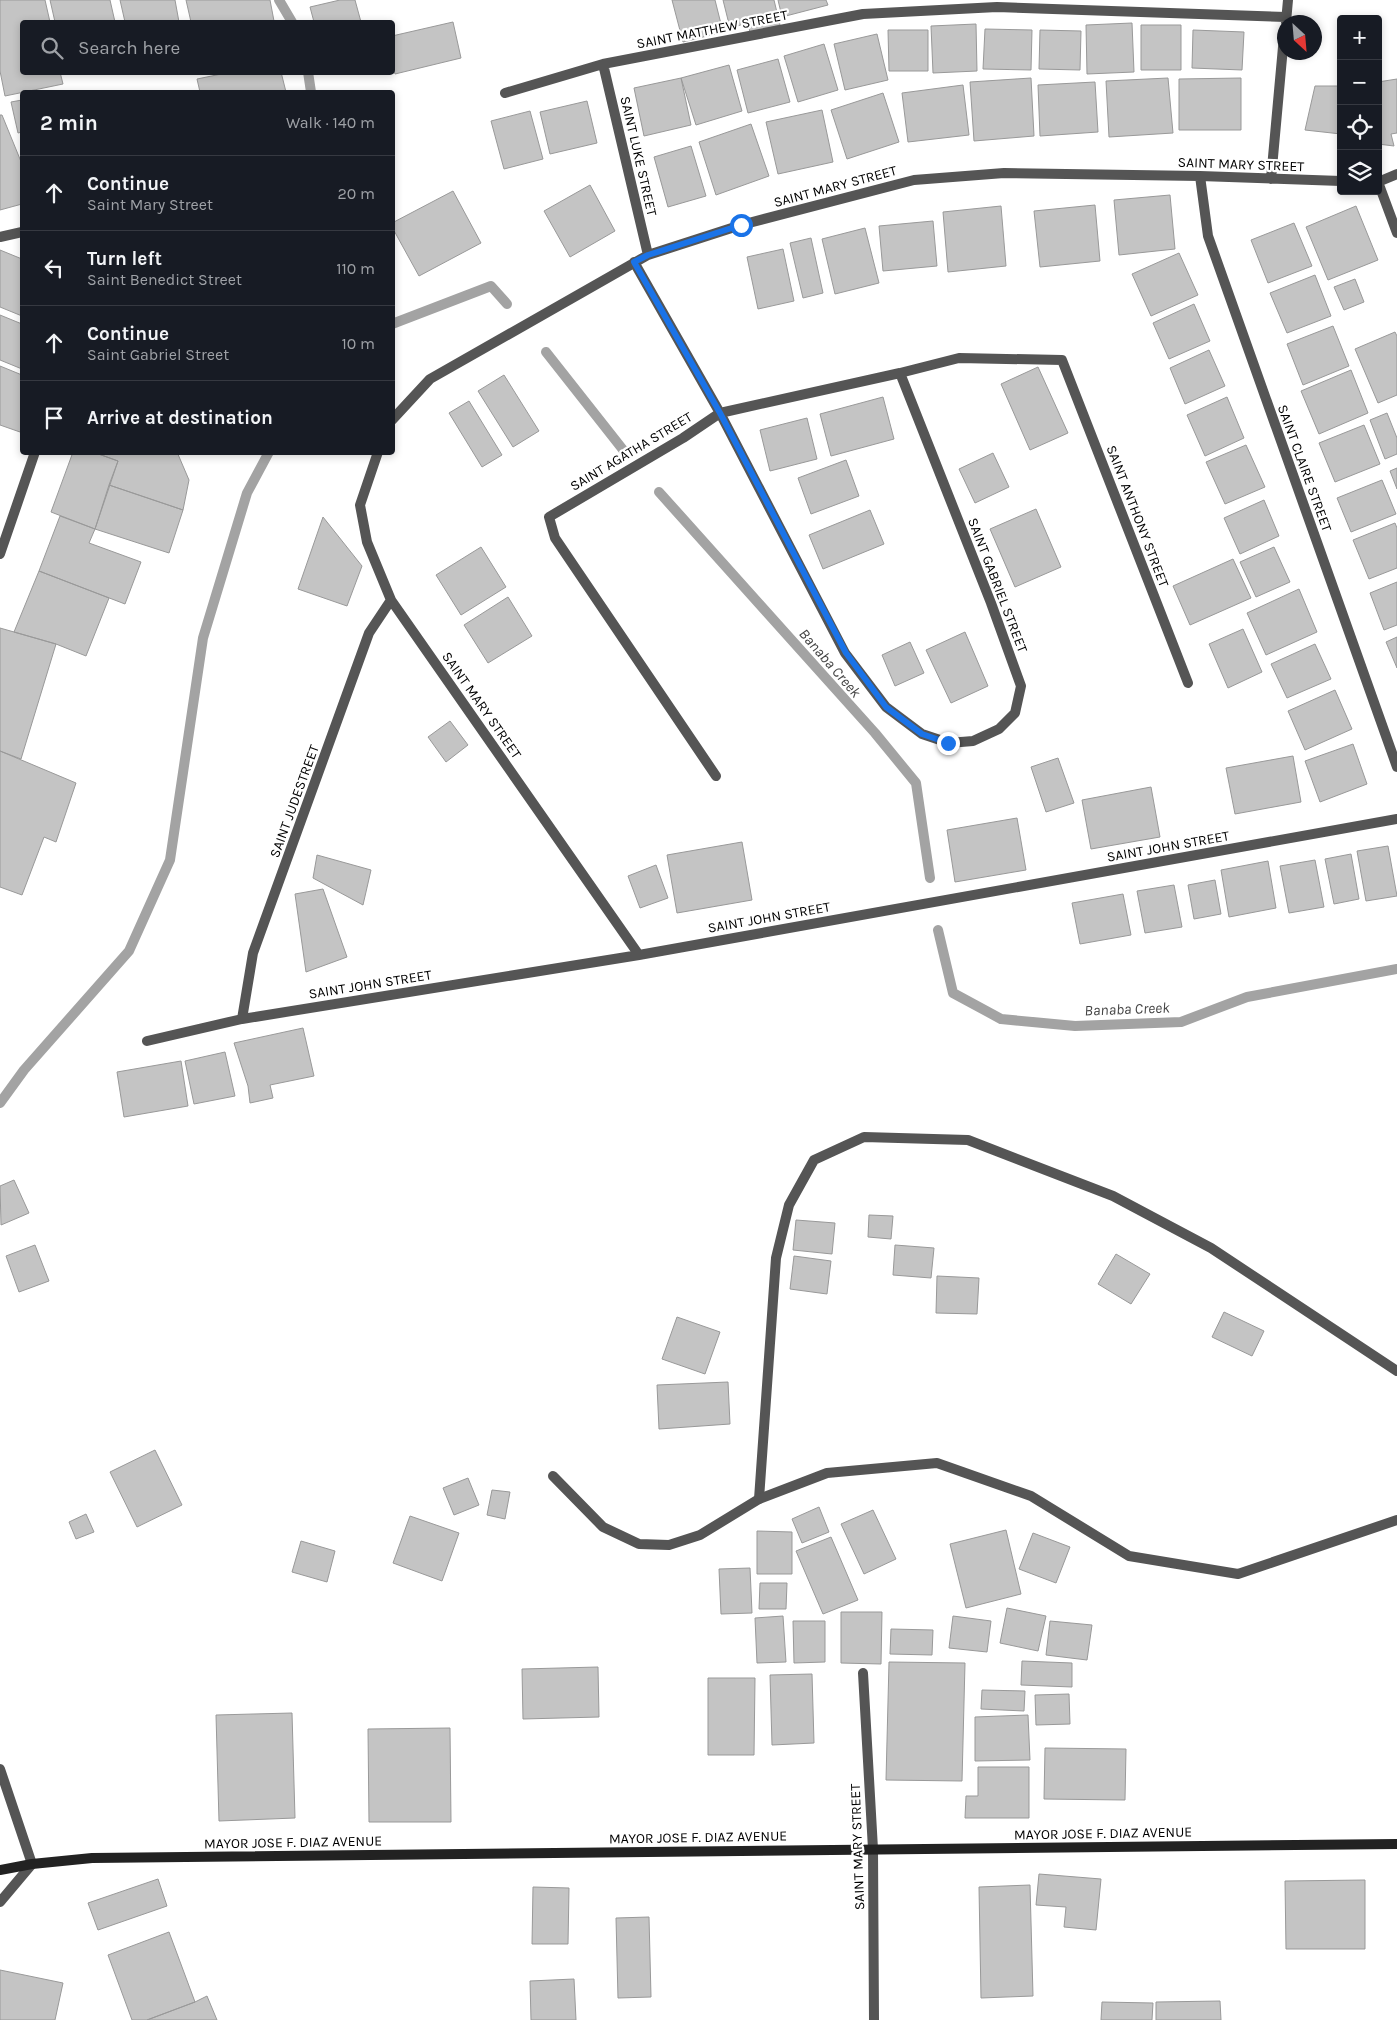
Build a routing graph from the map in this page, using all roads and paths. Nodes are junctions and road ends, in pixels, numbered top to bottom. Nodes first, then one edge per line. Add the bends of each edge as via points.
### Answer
1 (1288, 0) edge
2 (1286, 15) edge
3 (1277, 20) edge
4 (1282, 60) edge
5 (603, 64) junction
6 (505, 93) dead end
7 (1397, 174) edge
8 (1200, 176) junction
9 (1271, 179) junction
10 (1382, 180) edge
11 (1337, 181) edge
12 (1382, 193) edge
13 (20, 232) edge
14 (1397, 234) edge
15 (0, 237) edge
16 (648, 255) junction
17 (634, 262) junction
18 (1062, 360) joint
19 (900, 373) junction
20 (720, 413) junction
21 (395, 417) edge
22 (35, 455) edge
23 (377, 455) edge
24 (0, 554) edge
25 (392, 600) junction
26 (1188, 683) dead end
27 (1397, 766) edge
28 (716, 776) dead end
29 (1397, 819) edge
30 (639, 955) junction
31 (242, 1019) junction
32 (147, 1041) dead end
33 (1397, 1371) edge
34 (553, 1476) dead end
35 (759, 1499) junction
36 (1397, 1520) edge
37 (863, 1673) dead end
38 (0, 1769) edge
39 (1397, 1844) edge
40 (873, 1849) junction
41 (32, 1864) junction
42 (0, 1870) edge
43 (0, 1902) edge
44 (874, 2020) edge

1 - 2 street
3 - 5 street, SAINT MATTHEW STREET via 997,7 863,14
4 - 9 street
5 - 6 street, SAINT MATTHEW STREET
5 - 16 street, SAINT LUKE STREET
7 - 10 street
8 - 9 street, SAINT MARY STREET
8 - 16 street, SAINT MARY STREET via 1004,173 914,180 741,225
8 - 27 street, SAINT CLAIRE STREET via 1208,236
9 - 11 street, SAINT MARY STREET
12 - 14 street
13 - 15 street
16 - 17 street, SAINT MARY STREET
17 - 20 street, SAINT GABRIEL STREET
17 - 21 street, SAINT MARY STREET via 430,379
18 - 19 street, SAINT AGATHA STREET via 959,358
18 - 26 street, SAINT ANTHONY STREET
19 - 20 street, SAINT AGATHA STREET
19 - 20 street, SAINT GABRIEL STREET via 1021,686 1015,713 999,730 973,741 948,743 922,734 886,707 846,653
20 - 28 street, SAINT AGATHA STREET via 549,517 555,538
22 - 24 street
23 - 25 street, SAINT MARY STREET via 360,505 367,542
25 - 30 street, SAINT MARY STREET
25 - 31 street, SAINT JUDESTREET via 369,633 256,944
29 - 30 street, SAINT JOHN STREET
30 - 31 street, SAINT JOHN STREET
31 - 32 street, SAINT JOHN STREET
33 - 35 street via 1211,1248 1113,1196 968,1140 864,1137 814,1160 789,1205 776,1258
34 - 35 street via 603,1527 639,1544 669,1545 700,1535
35 - 36 street via 827,1474 937,1463 1031,1496 1129,1556 1238,1574
37 - 40 street, SAINT MARY STREET
38 - 41 street
39 - 40 main road, MAYOR JOSE F. DIAZ AVENUE
40 - 41 main road, MAYOR JOSE F. DIAZ AVENUE via 92,1858
40 - 44 street, SAINT MARY STREET
41 - 42 main road, MAYOR JOSE F. DIAZ AVENUE
41 - 43 street

